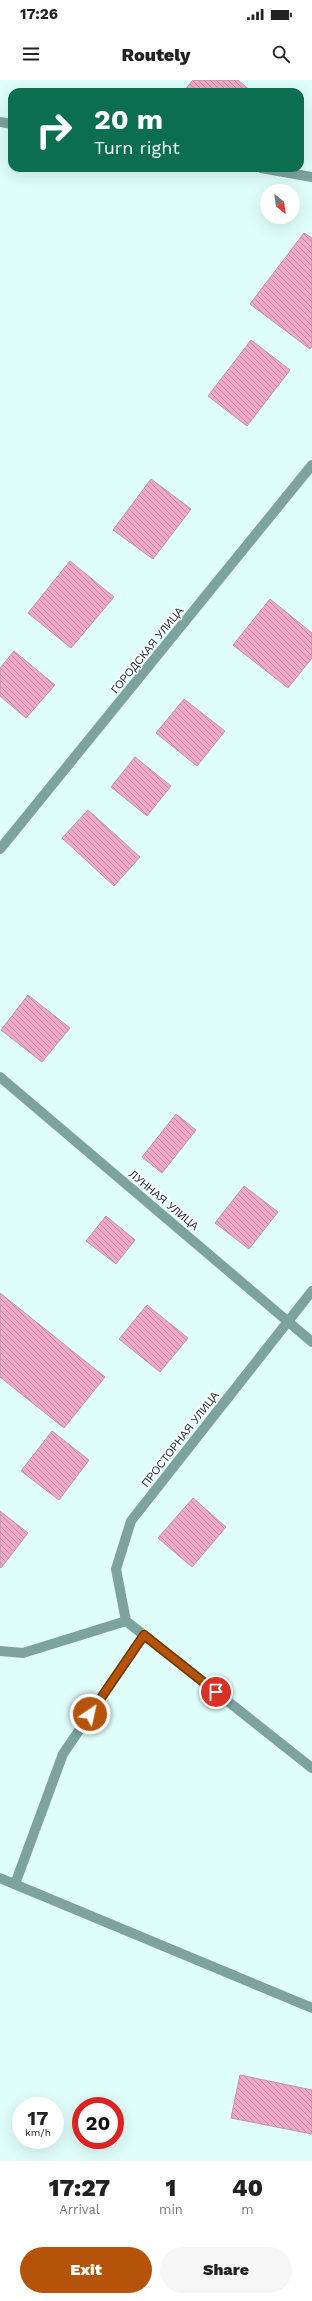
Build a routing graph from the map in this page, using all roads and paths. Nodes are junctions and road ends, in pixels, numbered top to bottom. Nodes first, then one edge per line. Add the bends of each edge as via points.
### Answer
1 (283, 172) edge
2 (312, 177) edge
3 (312, 466) edge
4 (0, 849) edge
5 (0, 1078) edge
6 (312, 1291) edge
7 (288, 1321) junction
8 (312, 1342) edge
9 (126, 1621) junction
10 (144, 1635) junction
11 (0, 1651) edge
12 (312, 1768) edge
13 (0, 1878) edge
14 (15, 1884) junction
15 (312, 2008) edge

1 - 2 street
3 - 4 street, ГОРОДСКАЯ УЛИЦА
5 - 7 street, ЛУННАЯ УЛИЦА
6 - 7 street, ПРОСТОРНАЯ УЛИЦА
7 - 8 street, ЛУННАЯ УЛИЦА
7 - 9 street, ПРОСТОРНАЯ УЛИЦА via 131,1521 116,1569
9 - 10 street
9 - 11 street via 23,1653
10 - 12 street
10 - 14 street via 63,1754
13 - 14 street
14 - 15 street

